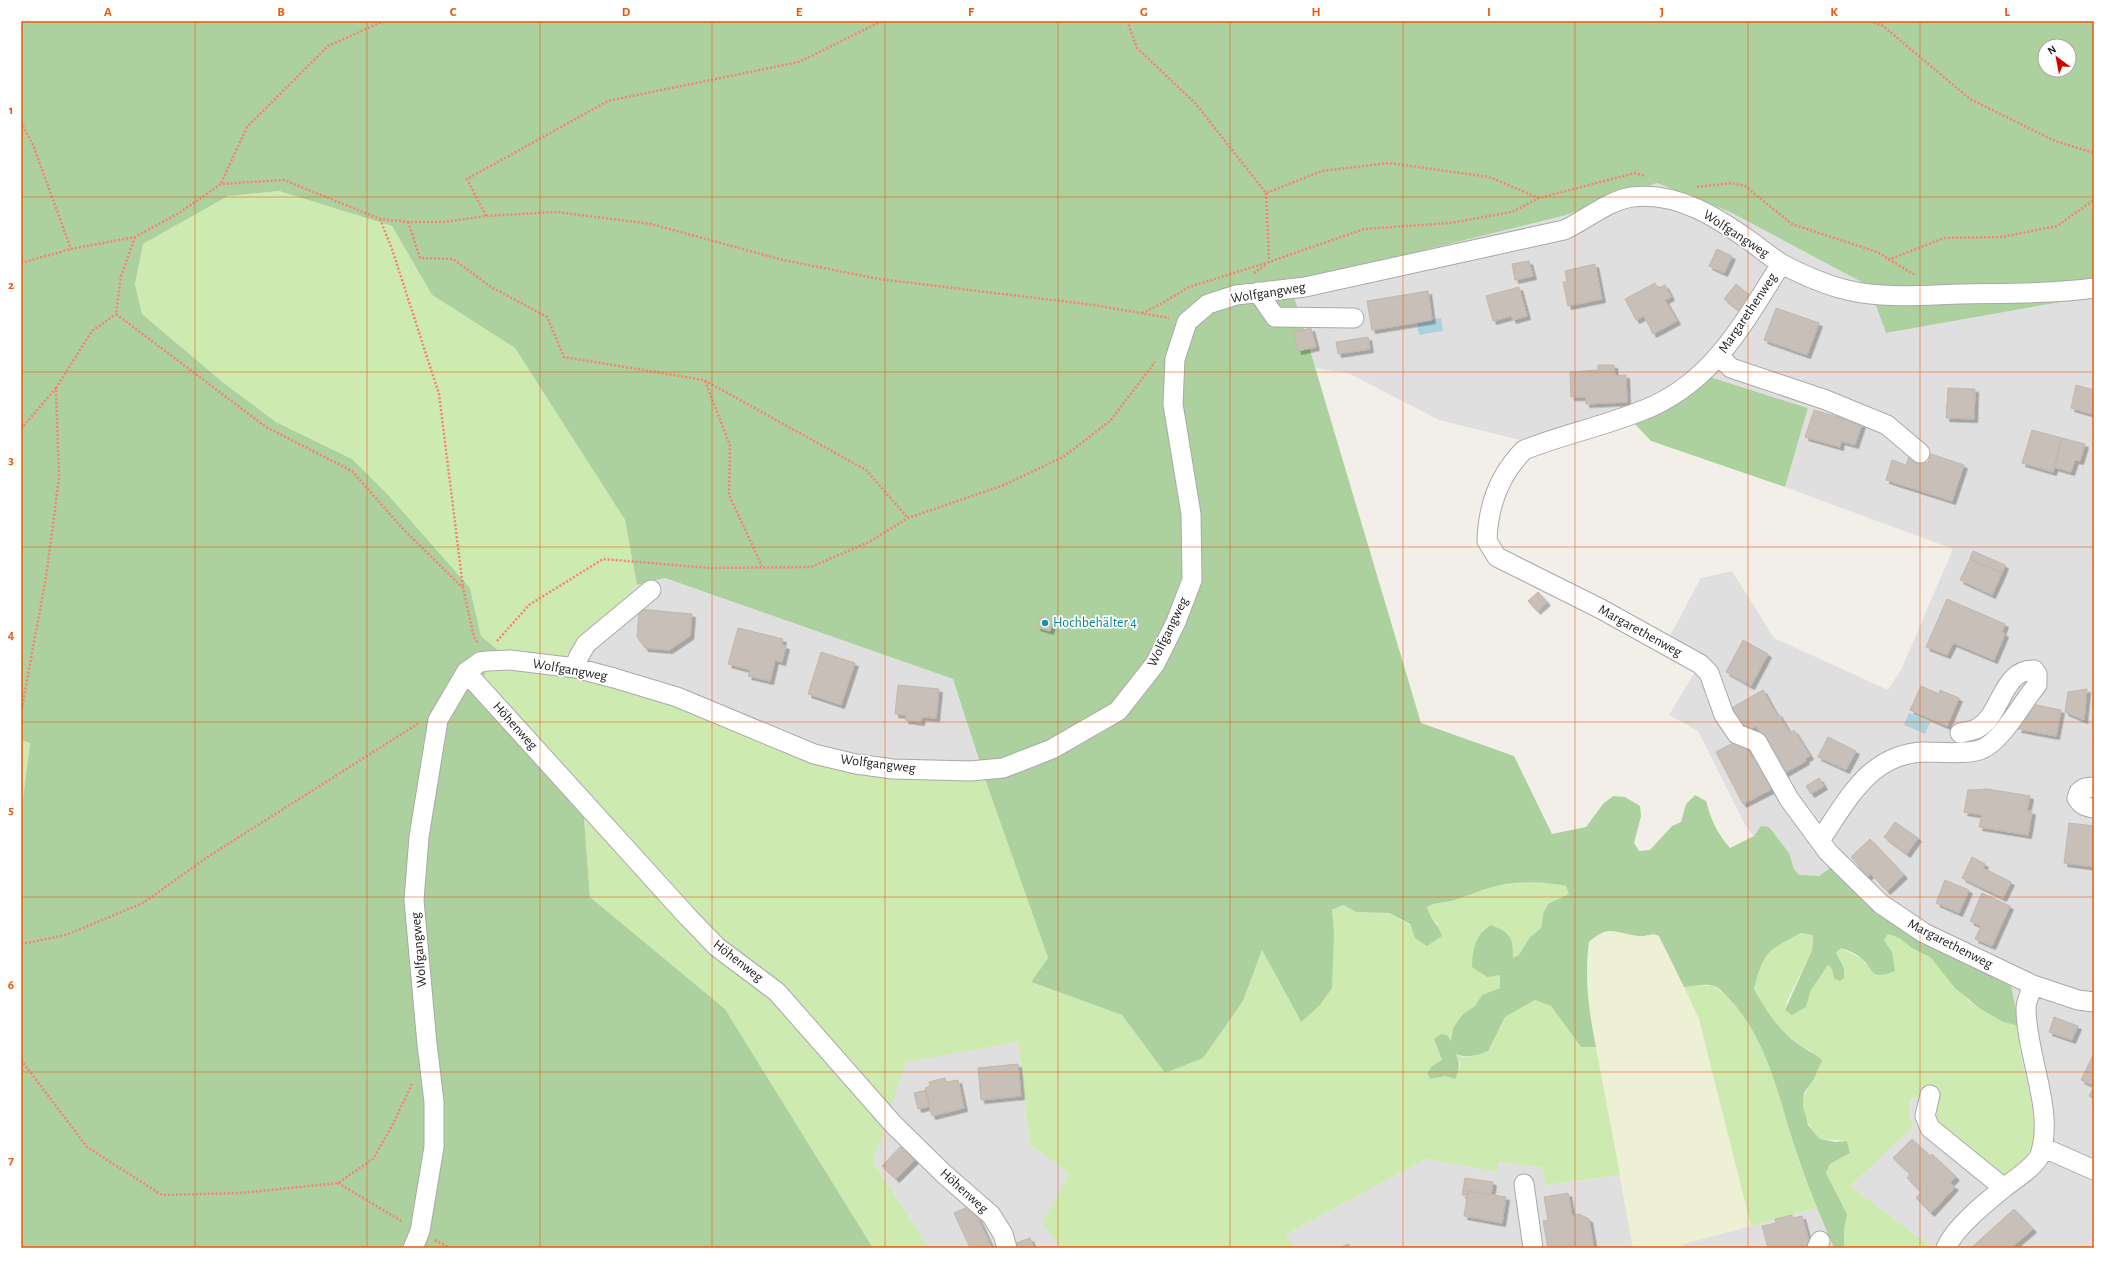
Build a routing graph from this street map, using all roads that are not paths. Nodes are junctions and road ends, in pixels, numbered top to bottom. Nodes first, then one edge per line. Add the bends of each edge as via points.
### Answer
1 (1782, 264) junction
2 (2094, 288) edge
3 (1258, 292) junction
4 (1354, 318) dead end
5 (1719, 356) junction
6 (1920, 453) dead end
7 (651, 590) dead end
8 (576, 668) junction
9 (466, 672) junction
10 (1960, 733) dead end
11 (2094, 787) edge
12 (2094, 808) edge
13 (1820, 840) junction
14 (2033, 985) junction
15 (2094, 1002) edge
16 (1930, 1095) dead end
17 (2042, 1147) junction
18 (2094, 1170) edge
19 (1524, 1184) dead end
20 (2004, 1188) junction
21 (417, 1240) edge
22 (1007, 1248) edge
23 (1533, 1248) edge
24 (1946, 1248) edge

1 - 2 street, Wolfgangweg via 1846,290 1894,296 2056,292
1 - 3 street, Wolfgangweg via 1730,227 1676,200 1631,197 1609,204 1582,222 1564,230 1305,287
1 - 5 street, Margarethenweg via 1739,331
3 - 4 street via 1275,317
3 - 8 street, Wolfgangweg via 1236,295 1208,304 1187,322 1175,359 1173,404 1191,514 1192,580 1176,622 1155,664 1118,711 1052,749 1003,768 970,771 893,769 856,764 790,746 677,698
5 - 6 street via 1731,368 1826,400 1887,425
5 - 13 street, Margarethenweg via 1674,395 1654,406 1524,450 1500,480 1494,497 1487,541 1497,557 1601,609 1700,664 1709,673 1724,715 1736,734 1757,742 1789,800
7 - 8 street via 586,644
8 - 9 street, Wolfgangweg via 510,660 487,660
9 - 21 street, Wolfgangweg via 438,720 419,845 414,900 434,1102 434,1147
9 - 22 street, Höhenweg via 688,917 717,946 777,992 893,1124 991,1215 1003,1234
10 - 13 street via 1976,729 1987,719 2015,676 2026,669 2034,670 2037,674 2037,685 1992,743 1982,750 1922,752 1896,758 1879,766 1863,778
11 - 12 street via 2085,788 2079,792 2077,798 2080,803
13 - 14 street, Margarethenweg via 1828,852 1881,904 1900,917 1924,933
14 - 15 street, Margarethenweg via 2078,1000
14 - 17 street via 2026,1007 2029,1043 2040,1091 2045,1137
16 - 20 street via 1925,1116 1930,1128
17 - 18 street
17 - 20 street via 2039,1156 2024,1173
19 - 23 street
20 - 24 street via 1958,1230

